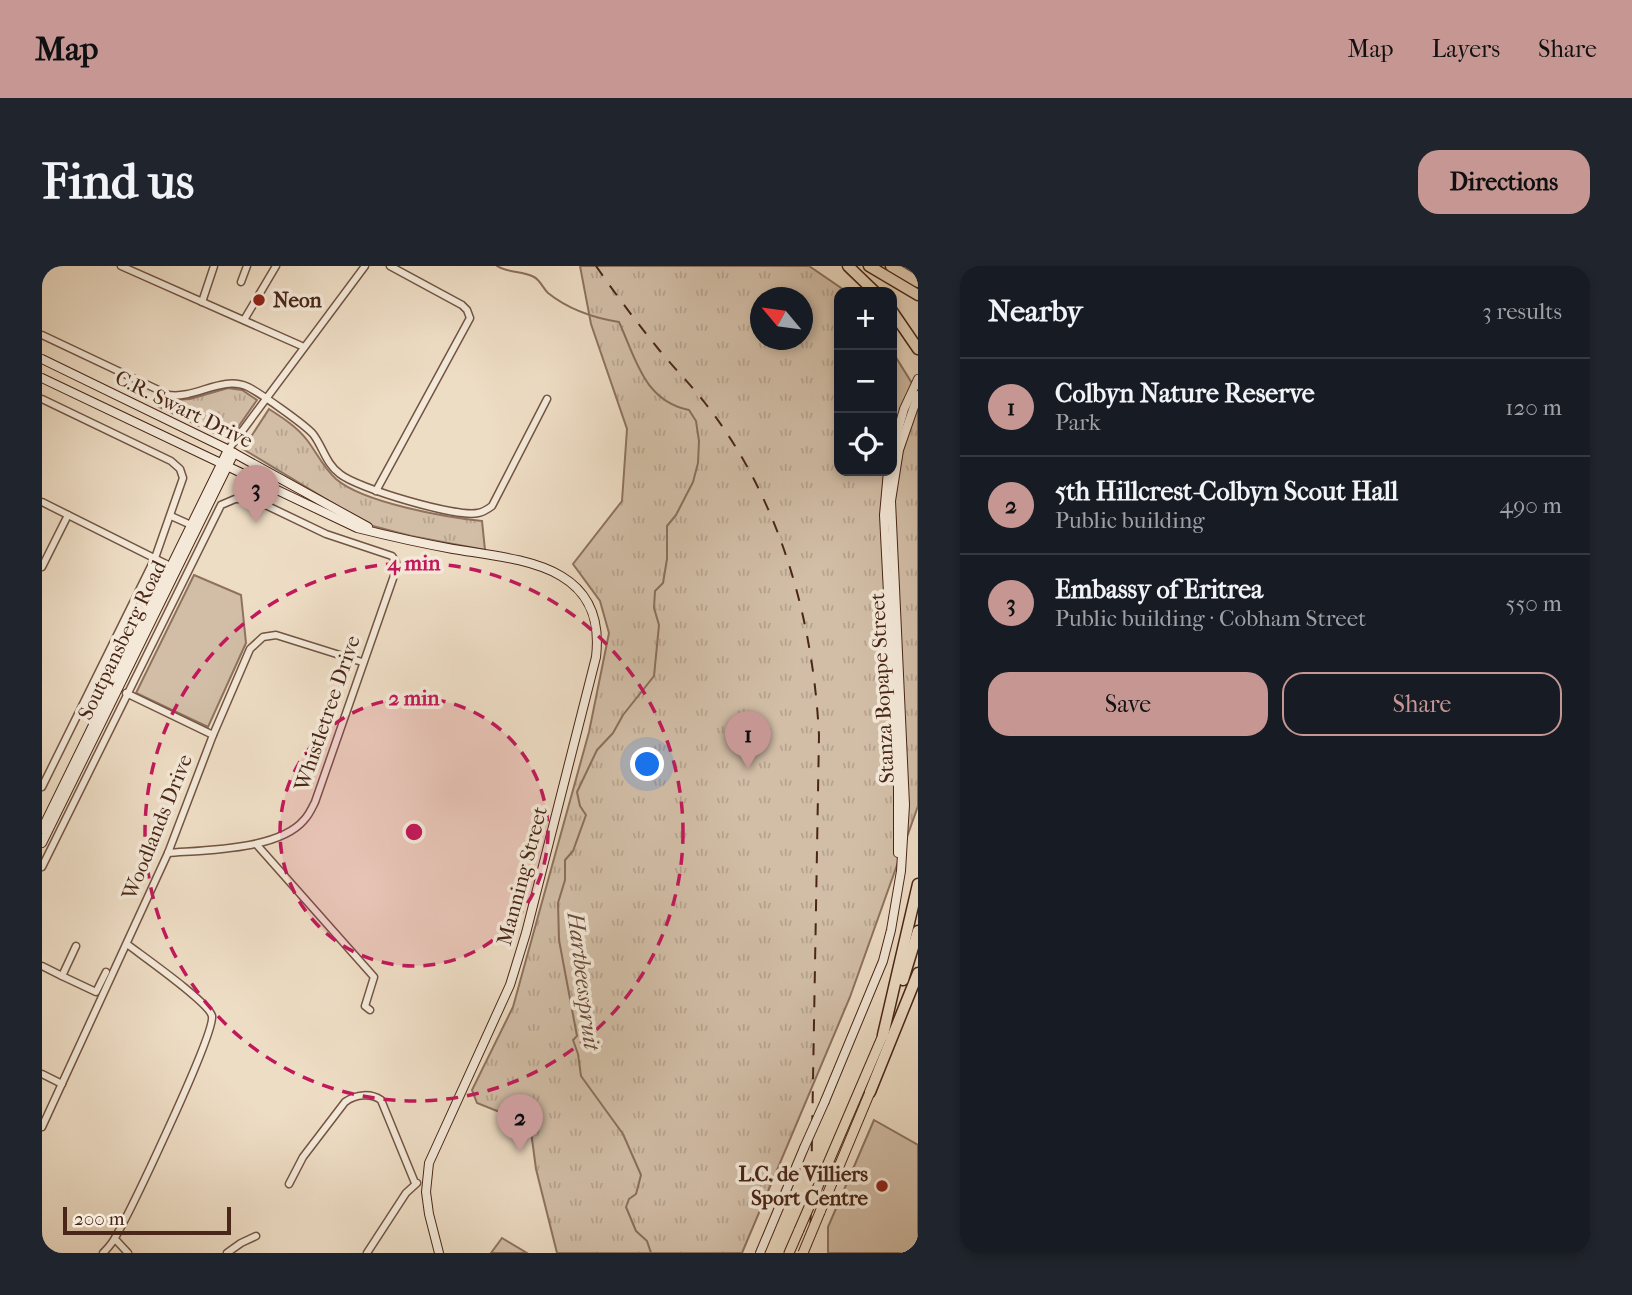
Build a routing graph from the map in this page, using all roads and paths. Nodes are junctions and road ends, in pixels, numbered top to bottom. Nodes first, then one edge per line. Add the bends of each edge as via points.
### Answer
1 (121, 266) edge
2 (214, 266) edge
3 (247, 266) edge
4 (276, 266) edge
5 (365, 266) edge
6 (390, 266) edge
7 (848, 266) edge
8 (869, 266) edge
9 (891, 266) edge
10 (241, 282) dead end
11 (918, 282) edge
12 (870, 287) edge
13 (918, 295) edge
14 (202, 302) junction
15 (897, 319) edge
16 (244, 320) junction
17 (42, 335) edge
18 (916, 345) edge
19 (304, 347) junction
20 (42, 359) edge
21 (42, 378) edge
22 (918, 379) edge
23 (918, 395) edge
24 (42, 399) edge
25 (547, 399) dead end
26 (266, 400) junction
27 (897, 434) edge
28 (231, 451) junction
29 (224, 465) junction
30 (888, 476) edge
31 (376, 491) junction
32 (42, 502) edge
33 (68, 515) junction
34 (171, 516) junction
35 (191, 525) junction
36 (383, 535) junction
37 (155, 558) junction
38 (42, 567) edge
39 (173, 567) junction
40 (570, 582) joint
41 (362, 662) junction
42 (115, 687) junction
43 (127, 693) junction
44 (213, 735) junction
45 (42, 787) edge
46 (42, 829) edge
47 (42, 843) edge
48 (257, 845) junction
49 (168, 853) junction
50 (42, 867) edge
51 (918, 884) edge
52 (918, 931) edge
53 (127, 944) junction
54 (76, 946) dead end
55 (42, 966) edge
56 (106, 972) dead end
57 (918, 973) edge
58 (62, 976) junction
59 (876, 979) junction
60 (918, 989) edge
61 (370, 1010) dead end
62 (883, 1035) junction
63 (42, 1074) edge
64 (62, 1084) junction
65 (870, 1092) junction
66 (42, 1127) edge
67 (289, 1184) dead end
68 (256, 1236) dead end
69 (115, 1238) junction
70 (103, 1253) edge
71 (128, 1253) edge
72 (227, 1253) edge
73 (367, 1253) edge
74 (439, 1253) edge
75 (760, 1253) edge
76 (789, 1253) edge
77 (803, 1253) edge

1 - 14 street
2 - 14 street
3 - 10 street
4 - 16 street
5 - 19 street
6 - 31 street via 462,305 470,320
7 - 12 highway
8 - 13 highway
9 - 11 highway
14 - 16 street
15 - 18 highway
16 - 19 street
17 - 26 street via 167,394 182,396 231,383 249,387
19 - 26 street
20 - 28 main road, C.R. Swart Drive
21 - 29 main road, C.R. Swart Drive
22 - 27 main road
23 - 59 main road, Stanza Bopape Street via 899,450 891,501 904,830 895,911
24 - 34 street via 179,467 183,484
25 - 31 street via 496,500 481,513 426,506
26 - 28 street
26 - 31 street via 307,428 338,474
28 - 29 main road, Soutpansberg Road
28 - 36 main road, C.R. Swart Drive
29 - 35 main road, Soutpansberg Road
29 - 36 main road, C.R. Swart Drive via 357,528
29 - 39 main road, Soutpansberg Road
30 - 59 main road, Stanza Bopape Street via 884,515 898,846 892,907
32 - 33 street
33 - 37 street
33 - 38 street
34 - 35 street
34 - 37 street
35 - 39 main road, Soutpansberg Road
36 - 40 main road, C.R. Swart Drive via 530,562
37 - 39 street
37 - 45 street
39 - 42 main road, Soutpansberg Road
40 - 74 main road, Manning Street via 585,600 596,628 597,649 513,978 427,1171 429,1214
41 - 43 street, Whistletree Drive via 396,570 394,559 326,534 253,499 238,499 217,510
41 - 44 street, Woodlands Drive via 282,636 263,637 250,649
41 - 48 street, Whistletree Drive via 310,812 297,827
42 - 43 street
42 - 46 main road, Soutpansberg Road
42 - 47 main road, Soutpansberg Road
43 - 44 street
43 - 50 street
44 - 49 street, Woodlands Drive
48 - 49 street, Whistletree Drive
48 - 61 street via 374,977 365,1006
49 - 53 street, Woodlands Drive
51 - 62 highway
52 - 62 highway
53 - 64 street, Woodlands Drive
53 - 69 street via 202,1002 212,1017 197,1062
54 - 58 street
55 - 58 street
56 - 58 street via 96,992
57 - 65 highway
59 - 75 main road, Stanza Bopape Street, bridge
60 - 65 highway
62 - 76 main road, bridge
63 - 64 street
64 - 66 street, Woodlands Drive
65 - 77 main road, bridge
67 - 73 street via 303,1157 345,1102 371,1095 381,1100 417,1183
68 - 72 street
69 - 70 street
69 - 71 street

